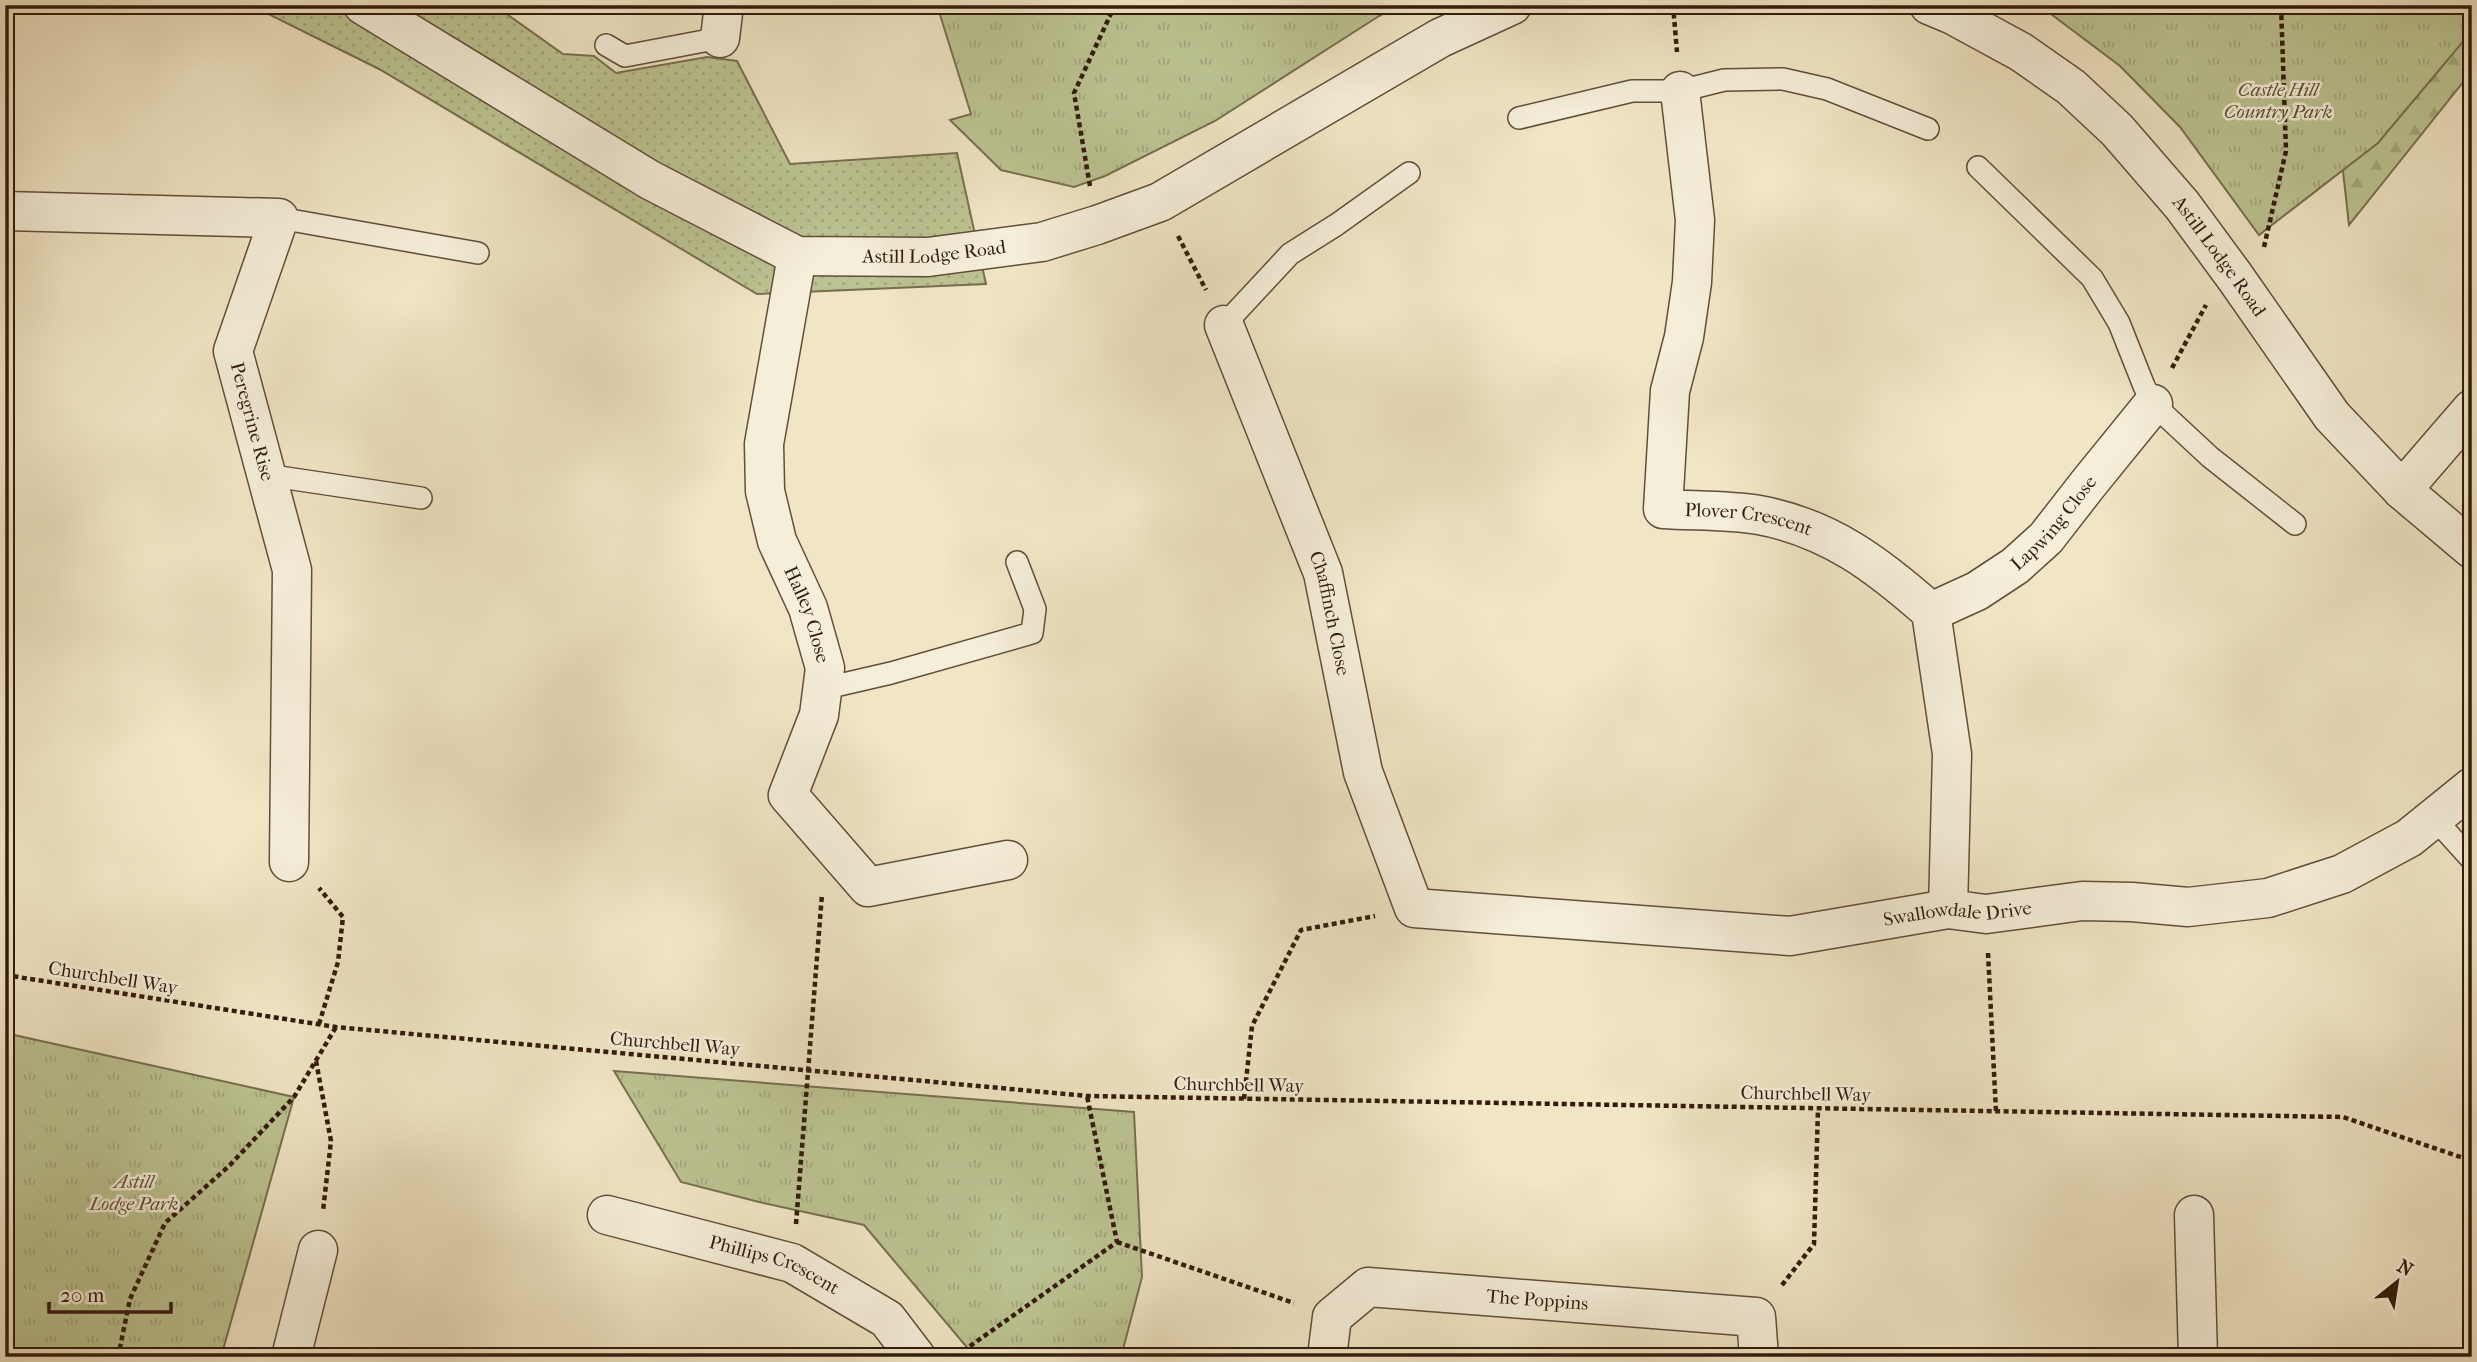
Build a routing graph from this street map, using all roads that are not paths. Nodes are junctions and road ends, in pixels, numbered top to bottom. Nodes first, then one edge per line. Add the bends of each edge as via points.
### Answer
1 (363, 5) edge
2 (1512, 5) edge
3 (1930, 5) edge
4 (722, 22) edge
5 (606, 45) dead end
6 (1680, 91) junction
7 (1519, 118) dead end
8 (1927, 129) dead end
9 (1978, 167) dead end
10 (1409, 173) dead end
11 (5, 211) edge
12 (279, 218) junction
13 (478, 253) dead end
14 (797, 256) junction
15 (1224, 325) joint
16 (2153, 404) junction
17 (2472, 410) edge
18 (266, 475) junction
19 (2402, 490) junction
20 (421, 498) dead end
21 (2295, 524) dead end
22 (2472, 549) edge
23 (1017, 562) dead end
24 (1931, 612) junction
25 (822, 689) junction
26 (2472, 787) edge
27 (2434, 817) junction
28 (1008, 860) dead end
29 (2472, 860) edge
30 (289, 862) road end
31 (1414, 908) joint
32 (1948, 909) junction
33 (607, 1215) dead end
34 (2194, 1215) dead end
35 (318, 1250) road end
36 (291, 1357) edge
37 (916, 1357) edge
38 (1327, 1357) edge
39 (1759, 1357) edge
40 (2198, 1357) edge

1 - 14 street, Astill Lodge Road via 650,180
2 - 14 street, Astill Lodge Road via 1440,38 1160,202 1097,225 1042,242 928,257
3 - 19 street, Astill Lodge Road via 2021,52 2071,87 2117,130 2182,205 2332,416
4 - 5 lane via 625,56
6 - 7 lane via 1632,92
6 - 8 lane via 1724,80 1783,79 1827,89
6 - 24 street, Plover Crescent via 1695,220 1684,337 1670,391 1662,509 1758,515 1810,528 1892,578
9 - 16 lane via 2092,278 2119,323
10 - 15 lane via 1290,254
11 - 12 street
12 - 13 lane
12 - 18 street, Peregrine Rise via 233,351
14 - 25 street, Halley Close via 764,444 765,491 777,541 808,608 825,668
15 - 31 street, Chaffinch Close via 1323,573 1363,772
16 - 21 lane via 2210,457
16 - 24 street, Lapwing Close via 2046,538 1977,591
17 - 19 street
18 - 20 lane
18 - 30 street, Peregrine Rise via 292,570
19 - 22 street, Astill Lodge Road
23 - 25 lane via 1035,609 1032,632
24 - 32 street via 1952,754
25 - 28 street, Halley Close via 819,715 788,795 868,887
26 - 27 street, Swallowdale Drive
27 - 29 lane
27 - 32 street, Swallowdale Drive via 2409,838 2342,874 2268,898 2188,907 2082,901 1986,914
31 - 32 street, Swallowdale Drive via 1790,936
33 - 37 street, Phillips Crescent via 792,1263 887,1320
34 - 40 street
35 - 36 street
38 - 39 street, The Poppins via 1332,1317 1368,1287 1756,1317

